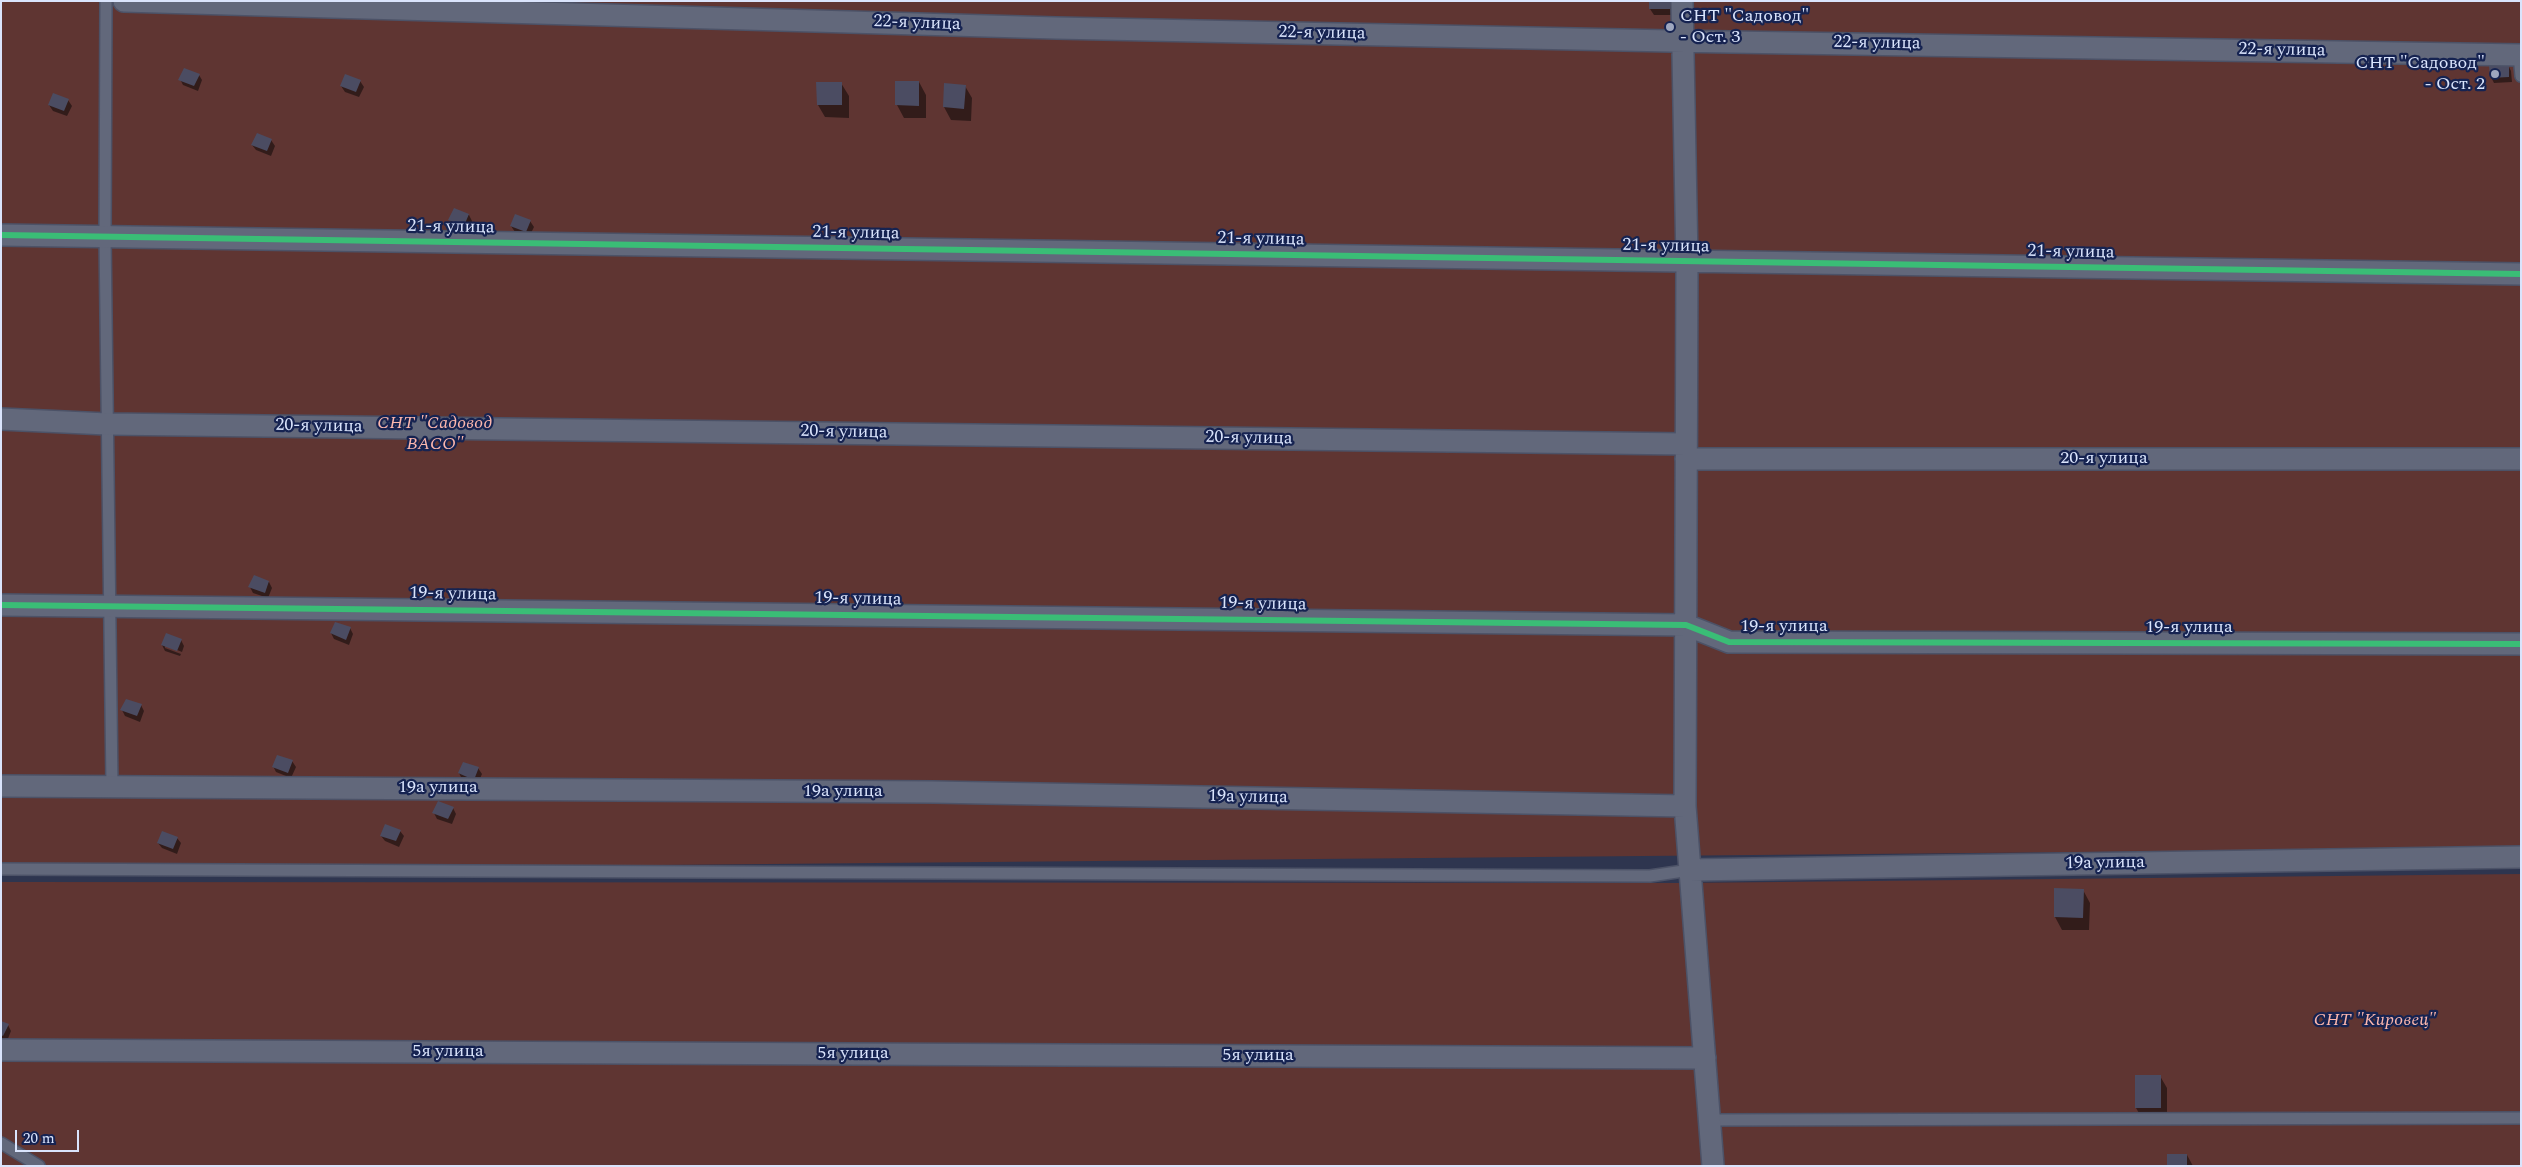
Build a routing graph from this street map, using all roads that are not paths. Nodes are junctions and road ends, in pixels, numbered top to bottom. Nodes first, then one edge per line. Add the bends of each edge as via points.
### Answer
1 (106, 1) edge
2 (124, 1) edge
3 (1682, 1) edge
4 (1684, 41) junction
5 (2520, 54) edge
6 (2521, 76) edge
7 (1, 235) edge
8 (105, 237) junction
9 (1687, 262) junction
10 (2521, 274) edge
11 (1, 419) edge
12 (107, 424) junction
13 (1686, 451) junction
14 (2521, 459) edge
15 (1, 605) edge
16 (110, 606) junction
17 (1686, 625) junction
18 (2521, 644) edge
19 (1, 786) edge
20 (112, 786) junction
21 (1685, 806) junction
22 (2521, 857) edge
23 (1, 869) edge
24 (1690, 870) junction
25 (1, 1050) edge
26 (1704, 1058) junction
27 (2521, 1118) edge
28 (1709, 1120) junction
29 (1, 1143) edge
30 (39, 1166) edge
31 (1713, 1166) edge

1 - 8 lane
2 - 4 street, 22-я улица via 1056,28
3 - 4 street
4 - 5 street, 22-я улица
4 - 9 street
5 - 6 lane
7 - 8 street, 21-я улица
8 - 9 street, 21-я улица
8 - 12 lane
9 - 10 street, 21-я улица
9 - 13 street
11 - 12 street, 20-я улица
12 - 13 street, 20-я улица
12 - 16 lane
13 - 14 street, 20-я улица
13 - 17 street
15 - 16 street, 19-я улица
16 - 17 street, 19-я улица
16 - 20 lane
17 - 18 street, 19-я улица via 1729,642
17 - 21 street
19 - 20 street, 19а улица
20 - 21 street, 19а улица via 953,793
21 - 24 street
22 - 24 street, 19а улица
23 - 24 lane via 1650,876
24 - 26 street
25 - 26 street, 5я улица
26 - 28 street
27 - 28 lane
28 - 31 street
29 - 30 lane

